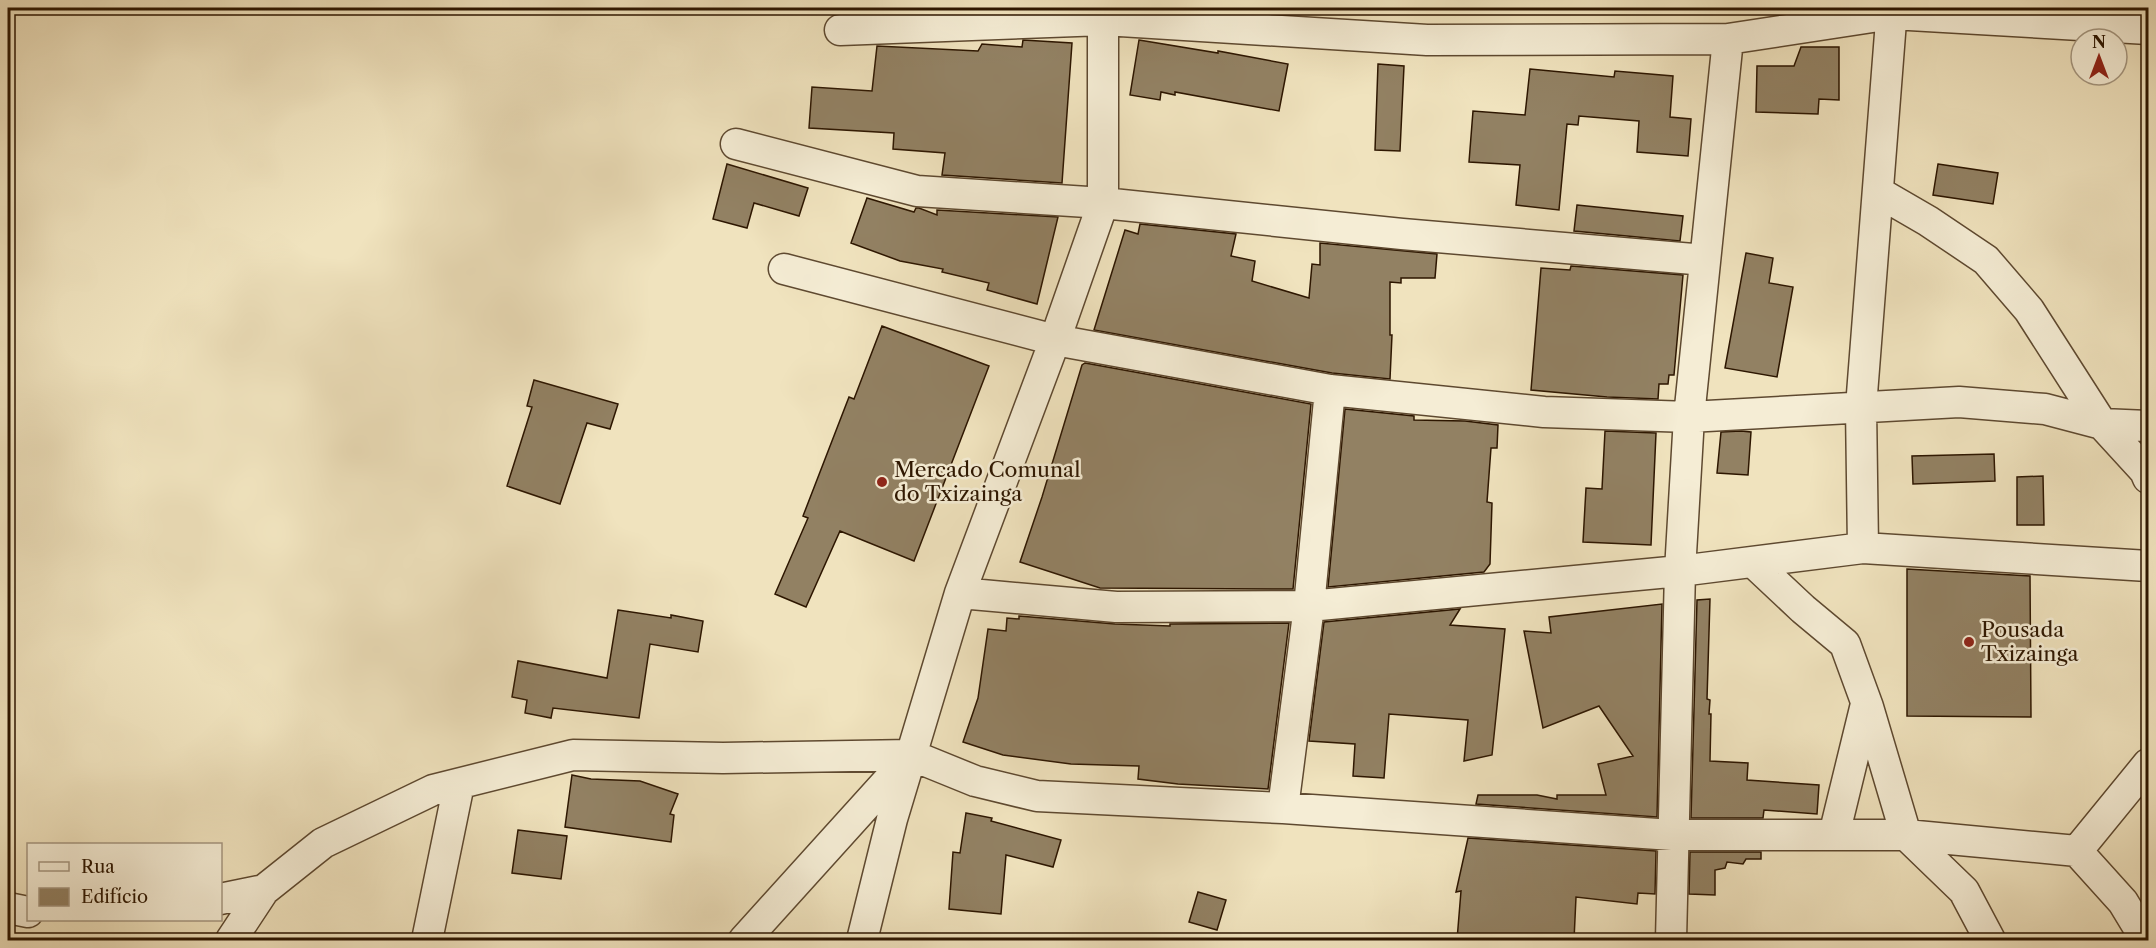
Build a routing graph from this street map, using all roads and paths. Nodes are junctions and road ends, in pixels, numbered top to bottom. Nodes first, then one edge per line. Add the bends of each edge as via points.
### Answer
1 (1892, 11) edge
2 (1104, 14) edge
3 (2148, 29) edge
4 (840, 30) dead end
5 (1728, 39) junction
6 (736, 144) dead end
7 (1878, 192) junction
8 (1103, 203) junction
9 (1705, 260) junction
10 (784, 269) dead end
11 (1055, 340) junction
12 (1330, 390) junction
13 (1861, 407) junction
14 (1689, 417) junction
15 (2102, 424) junction
16 (2148, 426) edge
17 (2148, 478) edge
18 (1863, 548) junction
19 (1754, 563) junction
20 (2148, 566) edge
21 (1680, 571) junction
22 (960, 594) junction
23 (1309, 606) junction
24 (1866, 702) junction
25 (911, 755) junction
26 (2148, 764) edge
27 (459, 784) junction
28 (1283, 808) junction
29 (1672, 835) junction
30 (1834, 835) junction
31 (1906, 835) junction
32 (2077, 851) junction
33 (264, 890) junction
34 (222, 899) edge
35 (8, 908) edge
36 (27, 912) edge
37 (231, 940) edge
38 (427, 940) edge
39 (744, 940) edge
40 (862, 940) edge
41 (1671, 940) edge
42 (1990, 940) edge
43 (2146, 940) edge

1 - 3 street
1 - 5 street
1 - 7 street
2 - 4 street
2 - 5 street via 1426,40
2 - 8 street
5 - 9 street
6 - 8 street via 916,191
7 - 13 street
7 - 15 street via 1986,260 2029,310
8 - 9 street
8 - 11 street
9 - 14 street
10 - 11 street
11 - 12 street
11 - 22 street
12 - 14 street via 1544,412
12 - 23 street
13 - 14 street
13 - 15 street via 1959,402 2045,409
13 - 18 street
14 - 21 street
15 - 16 street
15 - 17 street
18 - 19 street
18 - 20 street
19 - 21 street
19 - 24 street via 1845,644
21 - 23 street
21 - 29 street
22 - 23 street via 1116,607
22 - 25 street
23 - 28 street
24 - 30 street
24 - 31 street
25 - 27 street via 573,755
25 - 28 street via 975,781 1037,796
25 - 39 street
25 - 40 street
26 - 32 street
27 - 33 street via 433,790 323,843
27 - 38 street
28 - 29 street
29 - 30 street
29 - 41 street
30 - 31 street
31 - 32 street
31 - 42 street via 1964,891
32 - 43 street via 2123,902
33 - 34 street
33 - 37 street
35 - 36 street

